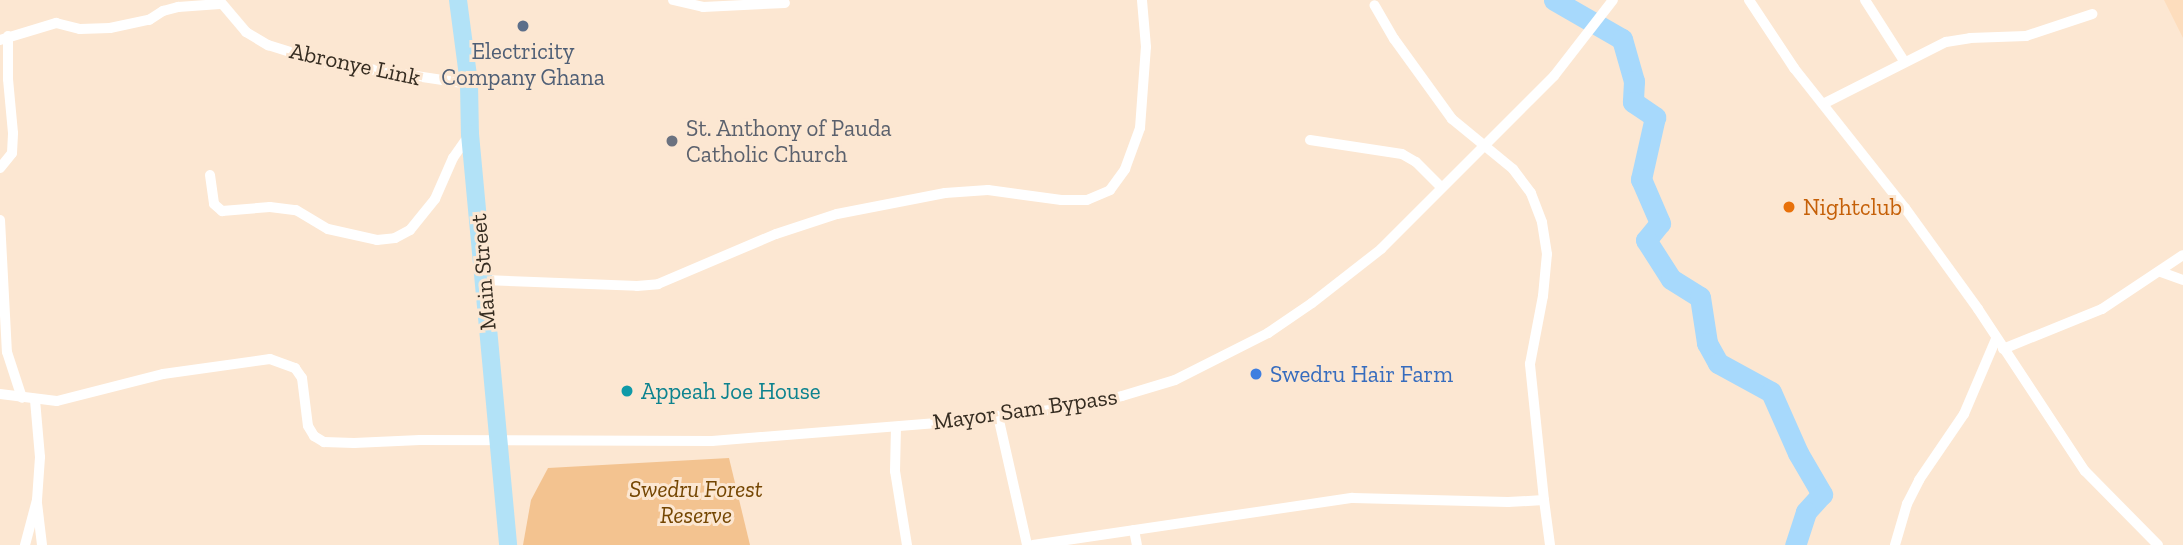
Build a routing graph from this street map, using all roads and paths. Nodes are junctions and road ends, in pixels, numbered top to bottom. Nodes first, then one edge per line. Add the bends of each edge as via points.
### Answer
1 (458, 0) edge
2 (673, 0) edge
3 (1142, 0) edge
4 (1613, 0) edge
5 (1749, 0) edge
6 (1865, 0) edge
7 (219, 2) edge
8 (785, 2) dead end
9 (1374, 5) dead end
10 (2092, 14) dead end
11 (4, 38) edge
12 (1903, 61) junction
13 (469, 85) junction
14 (1823, 104) junction
15 (470, 134) junction
16 (1310, 140) dead end
17 (1485, 146) junction
18 (0, 168) edge
19 (210, 175) dead end
20 (1441, 187) junction
21 (0, 220) edge
22 (2183, 255) edge
23 (2161, 272) junction
24 (484, 280) junction
25 (2183, 280) edge
26 (1996, 339) junction
27 (2003, 349) junction
28 (0, 394) edge
29 (22, 398) junction
30 (35, 400) junction
31 (998, 416) junction
32 (896, 427) junction
33 (497, 441) junction
34 (37, 500) junction
35 (1544, 500) junction
36 (1134, 530) junction
37 (26, 545) edge
38 (42, 545) edge
39 (508, 545) edge
40 (907, 545) edge
41 (1027, 545) edge
42 (1033, 545) edge
43 (1137, 545) edge
44 (1550, 545) edge
45 (1895, 545) edge
46 (2158, 545) edge

1 - 13 main road, Main Street
2 - 8 street via 703,7
3 - 24 street via 1146,47 1140,128 1125,169 1110,190 1087,200 988,190 945,193 837,214 776,234 658,284
4 - 17 street, Mayor Sam Bypass via 1554,76
5 - 14 street
6 - 12 street
7 - 11 street via 163,10 149,20 110,28 80,29 56,23
7 - 13 street, Abronye Link via 246,32 268,45 348,67
9 - 17 street via 1452,119
10 - 12 street via 2026,36 1946,42
11 - 18 street via 13,133 12,153
12 - 14 street
13 - 15 main road, Main Street
14 - 26 street via 1905,208
15 - 19 street via 453,158 435,199 410,230 395,238 377,240 328,229 296,210 222,211 214,204
15 - 24 main road, Main Street
16 - 20 street via 1402,154
17 - 20 street, Mayor Sam Bypass
17 - 35 street via 1513,169 1531,193 1542,222 1547,254 1530,364
20 - 31 street, Mayor Sam Bypass via 1381,249 1312,303 1222,357 1175,380 1122,396
21 - 29 street via 7,352
22 - 23 street
23 - 25 street
23 - 27 street via 2102,309
24 - 33 main road, Main Street
26 - 27 street
26 - 45 street via 1964,414 1919,480
27 - 46 street via 2085,471
28 - 29 street
29 - 30 street
30 - 33 street, Mayor Sam Bypass via 57,401 163,374 270,359 295,368 302,378 308,426 313,436 324,442
30 - 34 street via 40,457
31 - 32 street, Mayor Sam Bypass
31 - 41 street
32 - 33 street, Mayor Sam Bypass via 712,441
32 - 40 street via 895,471
33 - 39 main road, Main Street
34 - 37 street
34 - 38 street
35 - 36 street via 1353,498
35 - 44 street
36 - 42 street
36 - 43 street

